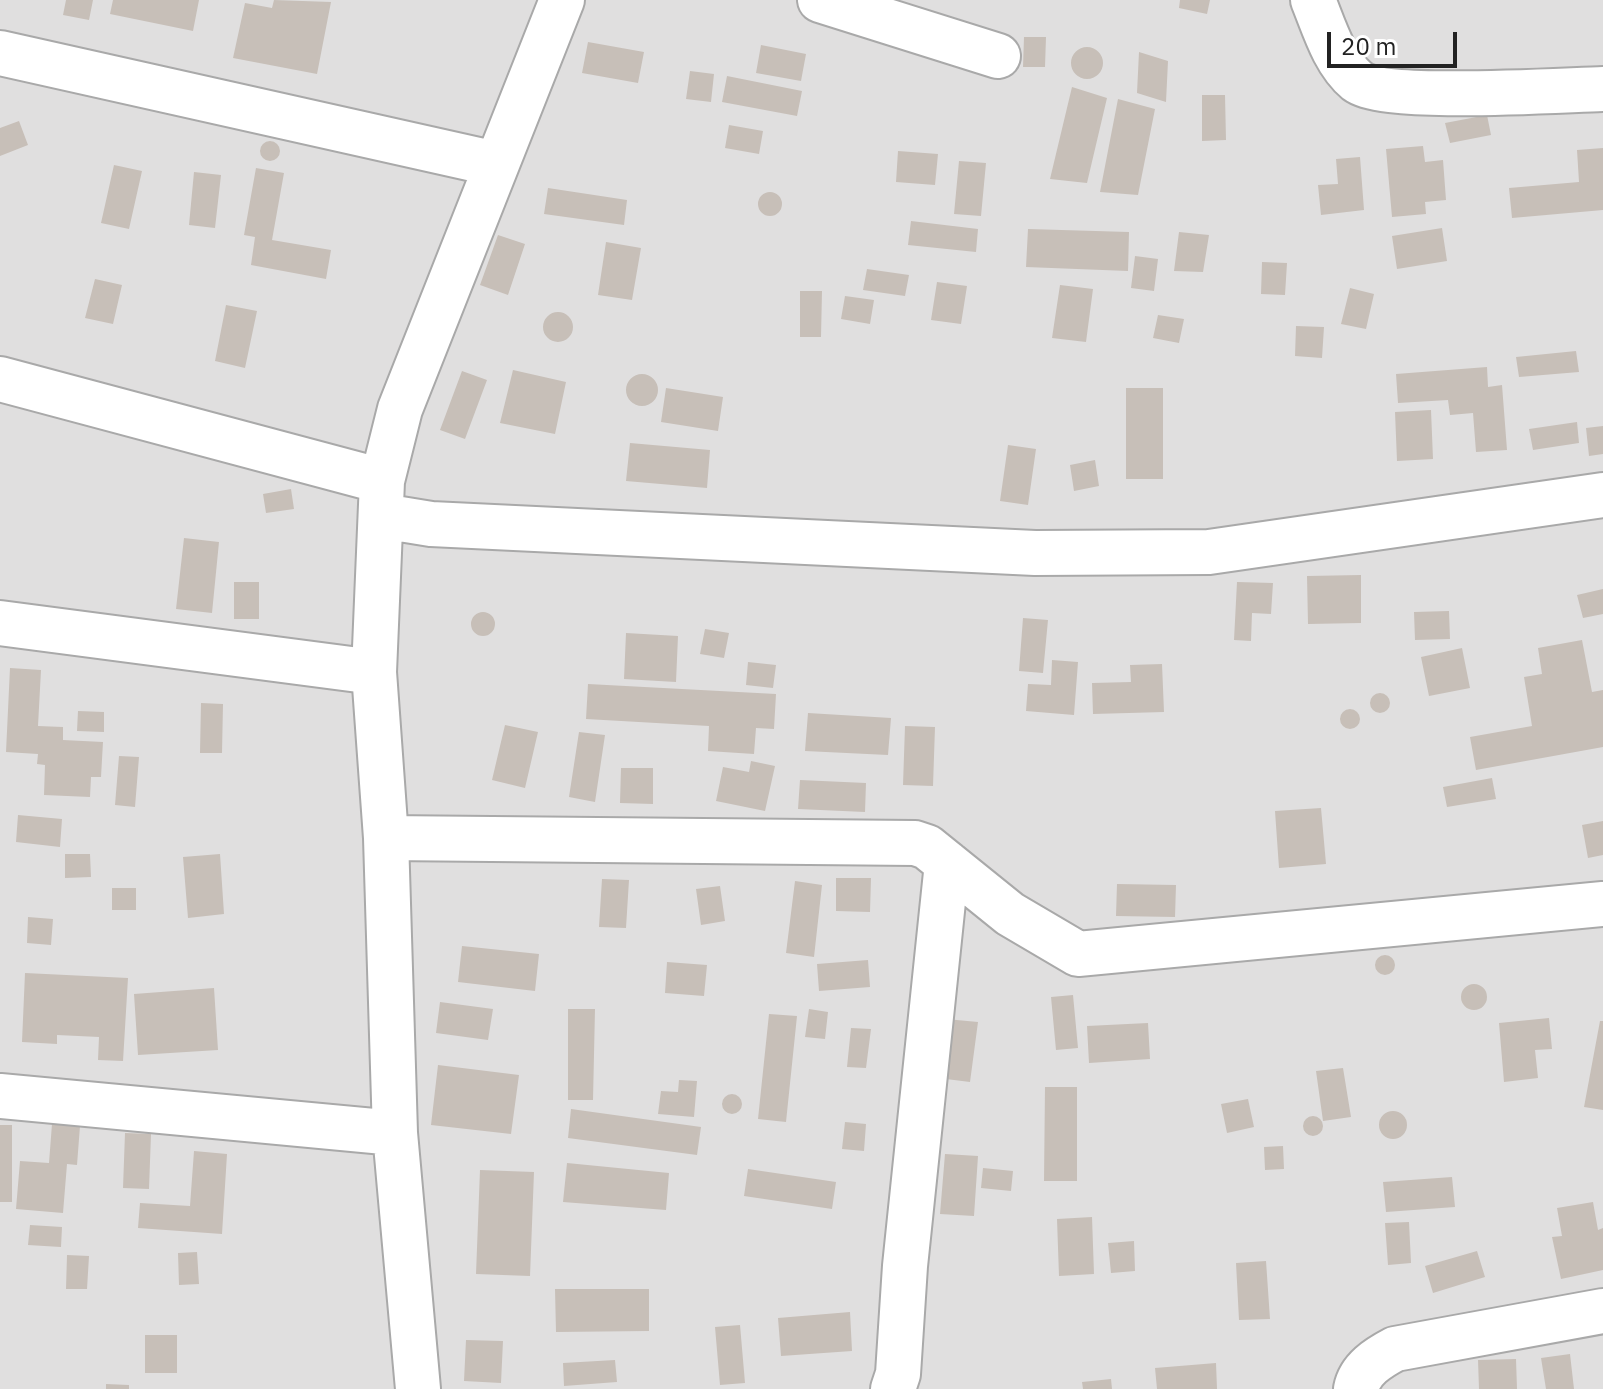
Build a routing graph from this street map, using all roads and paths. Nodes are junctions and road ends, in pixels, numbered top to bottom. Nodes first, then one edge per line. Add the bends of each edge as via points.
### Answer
1 (562, 0) edge
2 (820, 0) edge
3 (1313, 0) edge
4 (0, 53) edge
5 (998, 56) dead end
6 (1603, 89) edge
7 (496, 164) junction
8 (0, 379) edge
9 (1603, 495) edge
10 (382, 498) junction
11 (0, 623) edge
12 (374, 672) junction
13 (386, 838) junction
14 (947, 863) junction
15 (1603, 904) edge
16 (0, 1096) edge
17 (395, 1133) junction
18 (1603, 1311) edge
19 (418, 1389) edge
20 (893, 1389) edge
21 (1356, 1389) edge

1 - 7 street
2 - 5 street
3 - 6 street via 1346,67 1358,82 1377,90
4 - 7 street
7 - 10 street via 400,409
8 - 10 street
9 - 10 street via 1209,552 1035,553 431,524
10 - 12 street
11 - 12 street
12 - 13 street
13 - 14 street via 915,843
13 - 17 street
14 - 15 street via 1010,914 1078,954
14 - 20 street
16 - 17 street
17 - 19 street
18 - 21 street via 1395,1349 1374,1361

